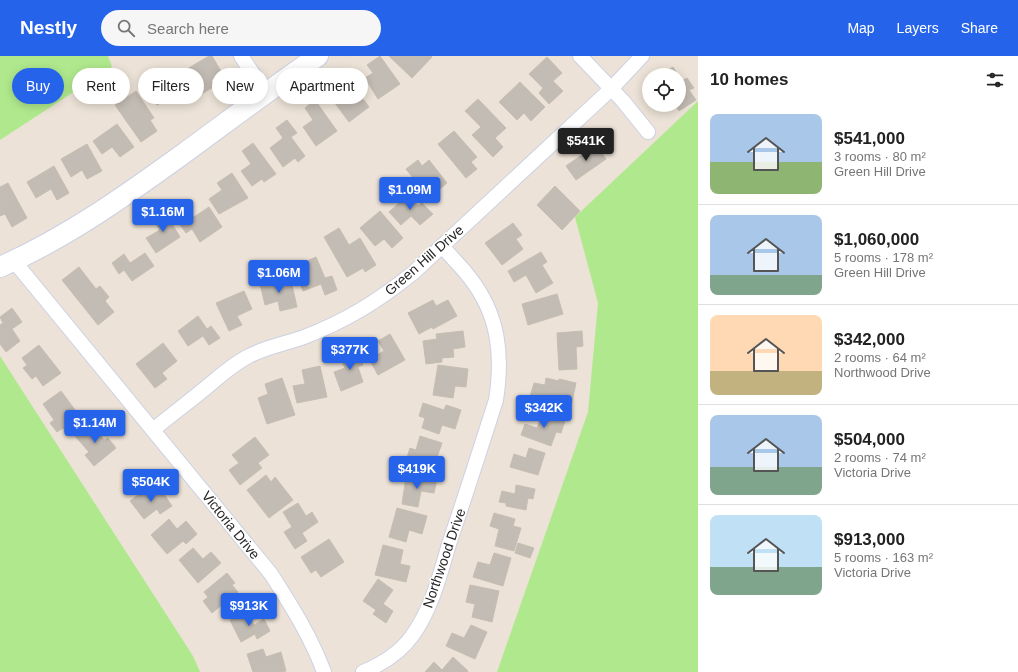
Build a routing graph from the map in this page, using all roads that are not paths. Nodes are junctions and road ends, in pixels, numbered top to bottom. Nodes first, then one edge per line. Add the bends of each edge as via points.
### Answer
1 (241, 56) edge
2 (318, 56) edge
3 (580, 56) edge
4 (642, 56) edge
5 (249, 68) edge
6 (611, 89) junction
7 (268, 92) edge
8 (251, 104) edge
9 (648, 132) dead end
10 (442, 246) junction
11 (7, 264) edge
12 (153, 430) junction
13 (324, 672) edge
14 (364, 672) edge

1 - 5 street
2 - 7 street
3 - 6 street
4 - 6 street, Green Hill Drive
6 - 9 street
6 - 10 street, Green Hill Drive
8 - 11 street via 127,194 73,229
10 - 12 street, Green Hill Drive via 387,294 356,313 322,330 246,357
10 - 14 street, Northwood Drive via 479,290 489,309 499,351 500,378 496,400 421,623 398,652
11 - 12 street, Victoria Drive
12 - 13 street, Victoria Drive via 271,574 297,613

